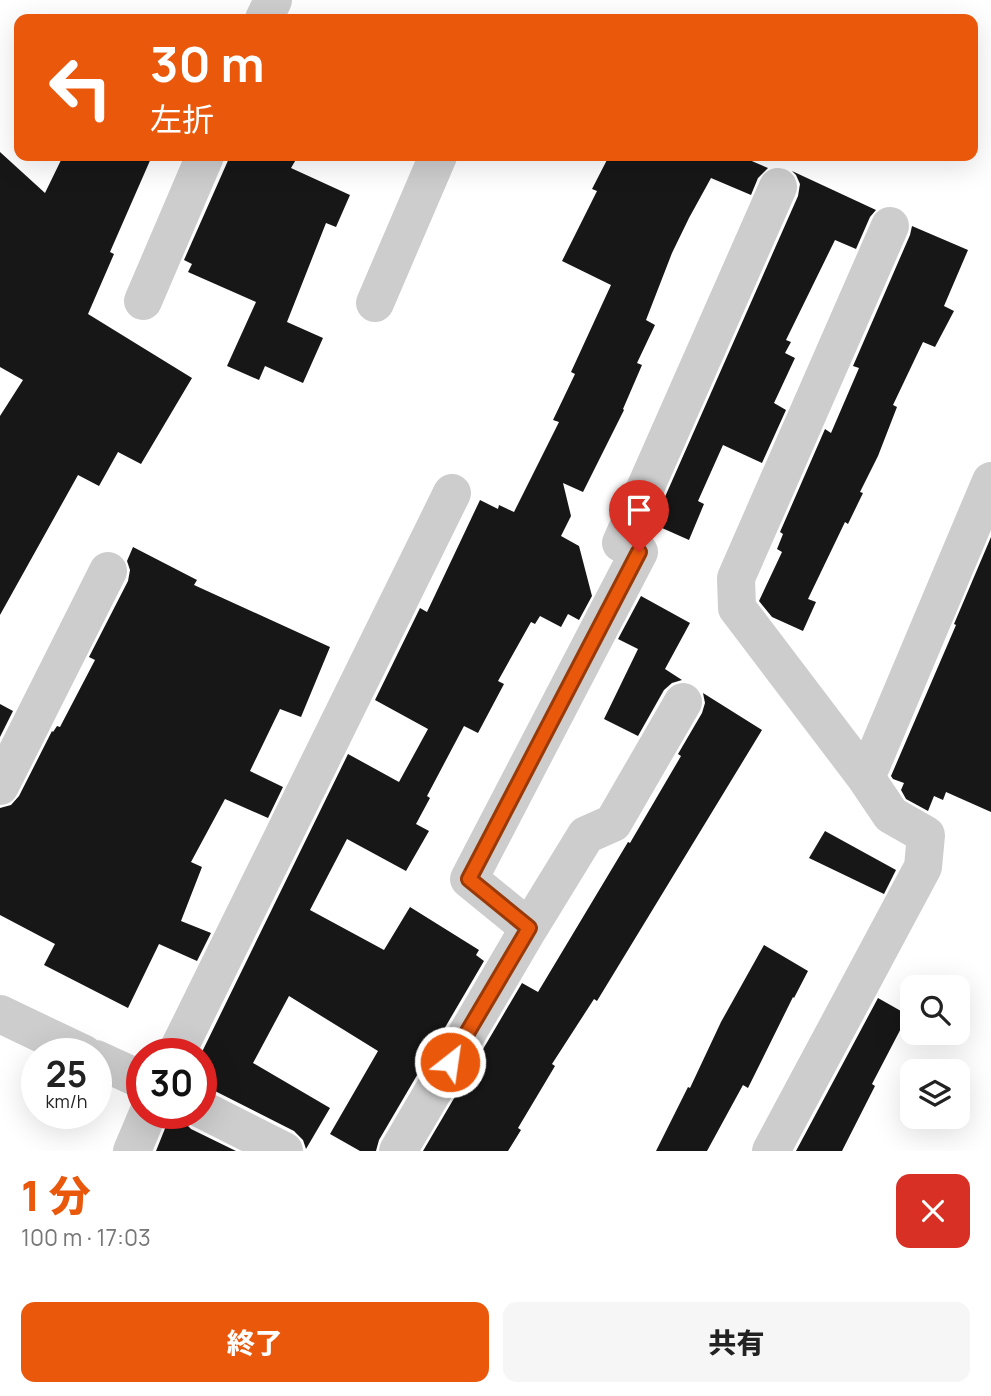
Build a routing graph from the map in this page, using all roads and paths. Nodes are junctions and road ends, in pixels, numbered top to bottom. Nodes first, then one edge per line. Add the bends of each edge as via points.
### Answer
1 (203, 161) edge
2 (437, 161) edge
3 (778, 187) dead end
4 (890, 226) dead end
5 (143, 301) dead end
6 (375, 303) dead end
7 (991, 481) edge
8 (452, 493) dead end
9 (108, 571) dead end
10 (683, 702) dead end
11 (866, 778) junction
12 (0, 786) edge
13 (529, 928) junction
14 (0, 1014) edge
15 (51, 1038) edge
16 (184, 1038) edge
17 (217, 1118) edge
18 (141, 1129) edge
19 (132, 1151) edge
20 (284, 1151) edge
21 (398, 1151) edge
22 (771, 1151) edge

1 - 5 street
2 - 6 street
3 - 13 street via 621,543 639,552 469,879
4 - 11 street via 736,579 737,608
7 - 11 street
8 - 16 street
9 - 12 street
10 - 13 street via 613,823 586,835
11 - 22 street via 891,814 926,835 923,867
13 - 21 street
14 - 15 street
17 - 20 street
18 - 19 street

